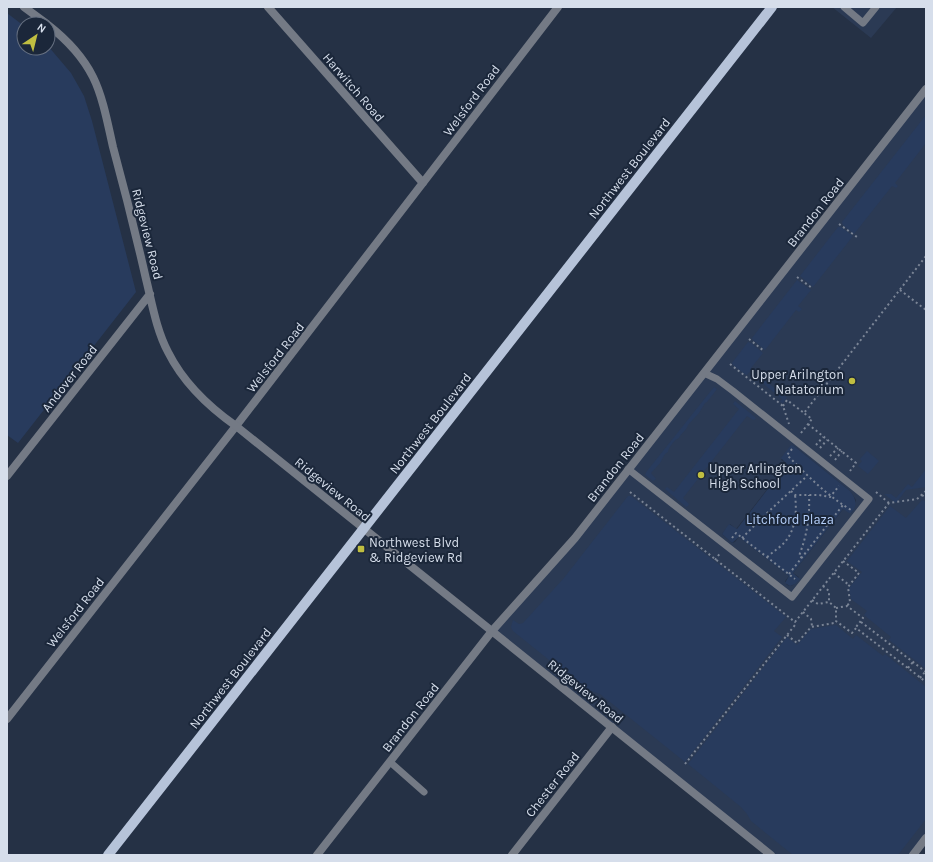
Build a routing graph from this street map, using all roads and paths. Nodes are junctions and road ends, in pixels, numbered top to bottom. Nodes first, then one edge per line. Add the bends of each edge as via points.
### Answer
1 (24, 7) edge
2 (268, 7) edge
3 (558, 7) edge
4 (772, 7) edge
5 (844, 7) edge
6 (876, 7) edge
7 (37, 16) edge
8 (56, 31) edge
9 (926, 89) edge
10 (423, 183) junction
11 (839, 224) dead end
12 (857, 237) dead end
13 (926, 256) edge
14 (797, 277) dead end
15 (812, 288) dead end
16 (900, 290) junction
17 (150, 294) junction
18 (926, 310) edge
19 (749, 339) dead end
20 (764, 351) dead end
21 (730, 364) dead end
22 (704, 373) junction
23 (782, 406) junction
24 (804, 413) junction
25 (790, 424) dead end
26 (808, 424) junction
27 (236, 426) junction
28 (802, 434) dead end
29 (823, 437) junction
30 (827, 440) junction
31 (812, 442) dead end
32 (816, 445) junction
33 (794, 446) dead end
34 (838, 448) junction
35 (842, 451) junction
36 (825, 452) dead end
37 (830, 456) junction
38 (835, 460) junction
39 (840, 464) dead end
40 (845, 468) dead end
41 (628, 469) junction
42 (7, 476) edge
43 (807, 476) junction
44 (841, 483) dead end
45 (872, 489) dead end
46 (791, 491) junction
47 (926, 491) edge
48 (630, 492) dead end
49 (795, 495) junction
50 (809, 495) junction
51 (922, 495) junction
52 (830, 497) junction
53 (926, 498) edge
54 (889, 503) junction
55 (843, 505) junction
56 (858, 514) junction
57 (363, 529) junction
58 (742, 538) junction
59 (730, 541) dead end
60 (722, 552) dead end
61 (767, 557) junction
62 (802, 558) junction
63 (715, 560) junction
64 (843, 561) junction
65 (834, 573) junction
66 (790, 574) junction
67 (802, 584) junction
68 (849, 585) junction
69 (823, 586) junction
70 (812, 600) junction
71 (829, 602) junction
72 (847, 606) junction
73 (836, 608) junction
74 (803, 612) junction
75 (836, 621) junction
76 (795, 622) junction
77 (861, 622) junction
78 (812, 626) junction
79 (856, 628) junction
80 (492, 631) junction
81 (787, 635) junction
82 (912, 662) junction
83 (908, 668) junction
84 (926, 672) edge
85 (920, 678) junction
86 (926, 682) edge
87 (7, 719) edge
88 (612, 727) junction
89 (390, 762) junction
90 (685, 764) dead end
91 (424, 792) dead end
92 (926, 838) edge
93 (767, 854) edge
94 (108, 855) edge
95 (317, 855) edge
96 (512, 855) edge
97 (913, 855) edge

1 - 7 street, Ridgeview Road
2 - 10 street, Harwitch Road
3 - 10 street, Welsford Road
4 - 57 main road, Northwest Boulevard
5 - 6 lane via 863,23
8 - 17 street, Ridgeview Road via 83,61 93,78 104,110
9 - 22 street, Brandon Road
10 - 27 street, Welsford Road
11 - 12 path
13 - 16 path
14 - 15 path
16 - 18 path
16 - 24 path
17 - 27 street, Ridgeview Road via 156,319 173,362 199,395
17 - 42 street, Andover Road
19 - 20 path
21 - 23 path
22 - 41 street, Brandon Road
22 - 56 lane via 733,391 869,499
23 - 24 path via 787,400
23 - 25 path
24 - 26 path via 812,419
26 - 28 path
26 - 29 path
27 - 57 street, Ridgeview Road
27 - 87 street, Welsford Road
29 - 30 path
29 - 32 path
30 - 32 path via 820,448
30 - 34 path
31 - 32 path
33 - 43 path via 787,455
34 - 35 path
34 - 37 path
35 - 38 path
35 - 40 path via 856,463 850,471
36 - 37 path
37 - 38 path
38 - 39 path
41 - 67 lane via 792,597
41 - 80 street, Brandon Road via 575,538
43 - 46 path
43 - 52 path
44 - 52 path
45 - 54 path
46 - 49 path
46 - 58 path
47 - 51 path
48 - 63 path
49 - 50 path
49 - 61 path via 796,516 790,534 782,546
50 - 52 path
50 - 62 path via 809,519 799,556
51 - 53 path
51 - 54 path via 917,499
52 - 55 path
54 - 64 path
55 - 56 path
55 - 62 path
56 - 67 lane
57 - 80 street, Ridgeview Road
57 - 94 main road, Northwest Boulevard
58 - 59 path via 736,533
58 - 61 path
60 - 63 path
61 - 66 path
62 - 66 path
63 - 76 path
64 - 65 path
64 - 68 path via 859,573
65 - 68 path
65 - 69 path
66 - 67 path
68 - 72 path via 850,602
69 - 70 path
69 - 71 path via 829,591
70 - 71 path via 818,604
70 - 74 path
71 - 73 path
72 - 73 path
72 - 77 path via 863,618
73 - 75 path
74 - 76 path
74 - 78 path via 811,619
75 - 78 path
75 - 79 path via 852,633
76 - 81 path
77 - 79 path
77 - 82 path
78 - 81 path via 797,643
79 - 83 path
80 - 88 street, Ridgeview Road
80 - 89 street, Brandon Road
81 - 90 path
82 - 83 path
82 - 84 path
83 - 85 path
84 - 85 path
85 - 86 path
88 - 93 street, Ridgeview Road
88 - 96 street, Chester Road
89 - 91 lane
89 - 95 street, Brandon Road
92 - 97 street

